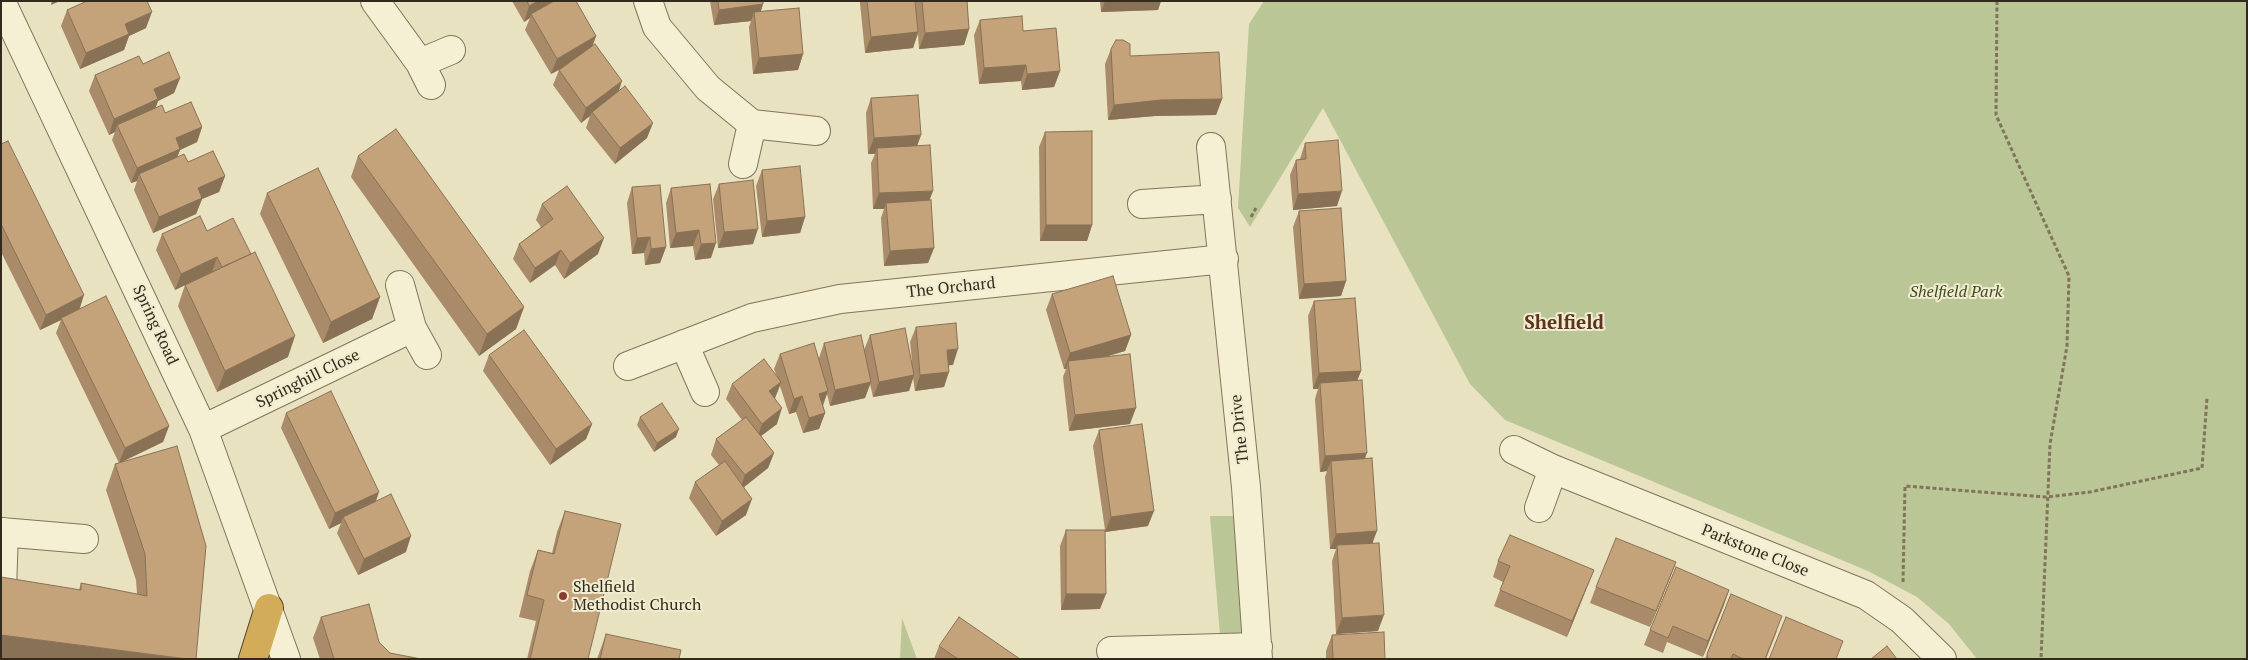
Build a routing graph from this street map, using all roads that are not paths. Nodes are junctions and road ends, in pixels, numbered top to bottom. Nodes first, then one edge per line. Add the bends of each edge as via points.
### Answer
1 (1, 1) edge
2 (376, 1) edge
3 (648, 1) edge
4 (451, 50) dead end
5 (752, 124) junction
6 (816, 132) dead end
7 (1211, 147) dead end
8 (743, 164) dead end
9 (1217, 199) junction
10 (1142, 204) dead end
11 (1224, 259) junction
12 (400, 285) dead end
13 (412, 328) junction
14 (684, 344) junction
15 (427, 355) dead end
16 (628, 366) dead end
17 (705, 392) dead end
18 (203, 430) junction
19 (1514, 450) dead end
20 (1553, 469) junction
21 (1539, 508) dead end
22 (3, 532) edge
23 (84, 539) dead end
24 (2, 590) edge
25 (269, 608) junction
26 (1111, 651) dead end
27 (1258, 653) edge
28 (253, 659) edge
29 (286, 659) edge
30 (1942, 659) edge

1 - 18 street, Spring Road
2 - 4 street via 425,74
3 - 5 street via 657,27 708,88
5 - 6 street
5 - 8 street
7 - 9 street, The Drive
9 - 10 street
9 - 11 street, The Drive
11 - 14 street, The Orchard via 840,299 752,318
11 - 27 street, The Drive
12 - 13 street
13 - 15 street
13 - 18 street, Springhill Close
14 - 16 street, The Orchard
14 - 17 street
18 - 25 street, Spring Road
19 - 20 street, Parkstone Close
20 - 21 street
20 - 30 street, Parkstone Close via 1866,595 1902,620
22 - 23 street
22 - 24 street
25 - 28 highway
25 - 29 street, Spring Road
26 - 27 street

